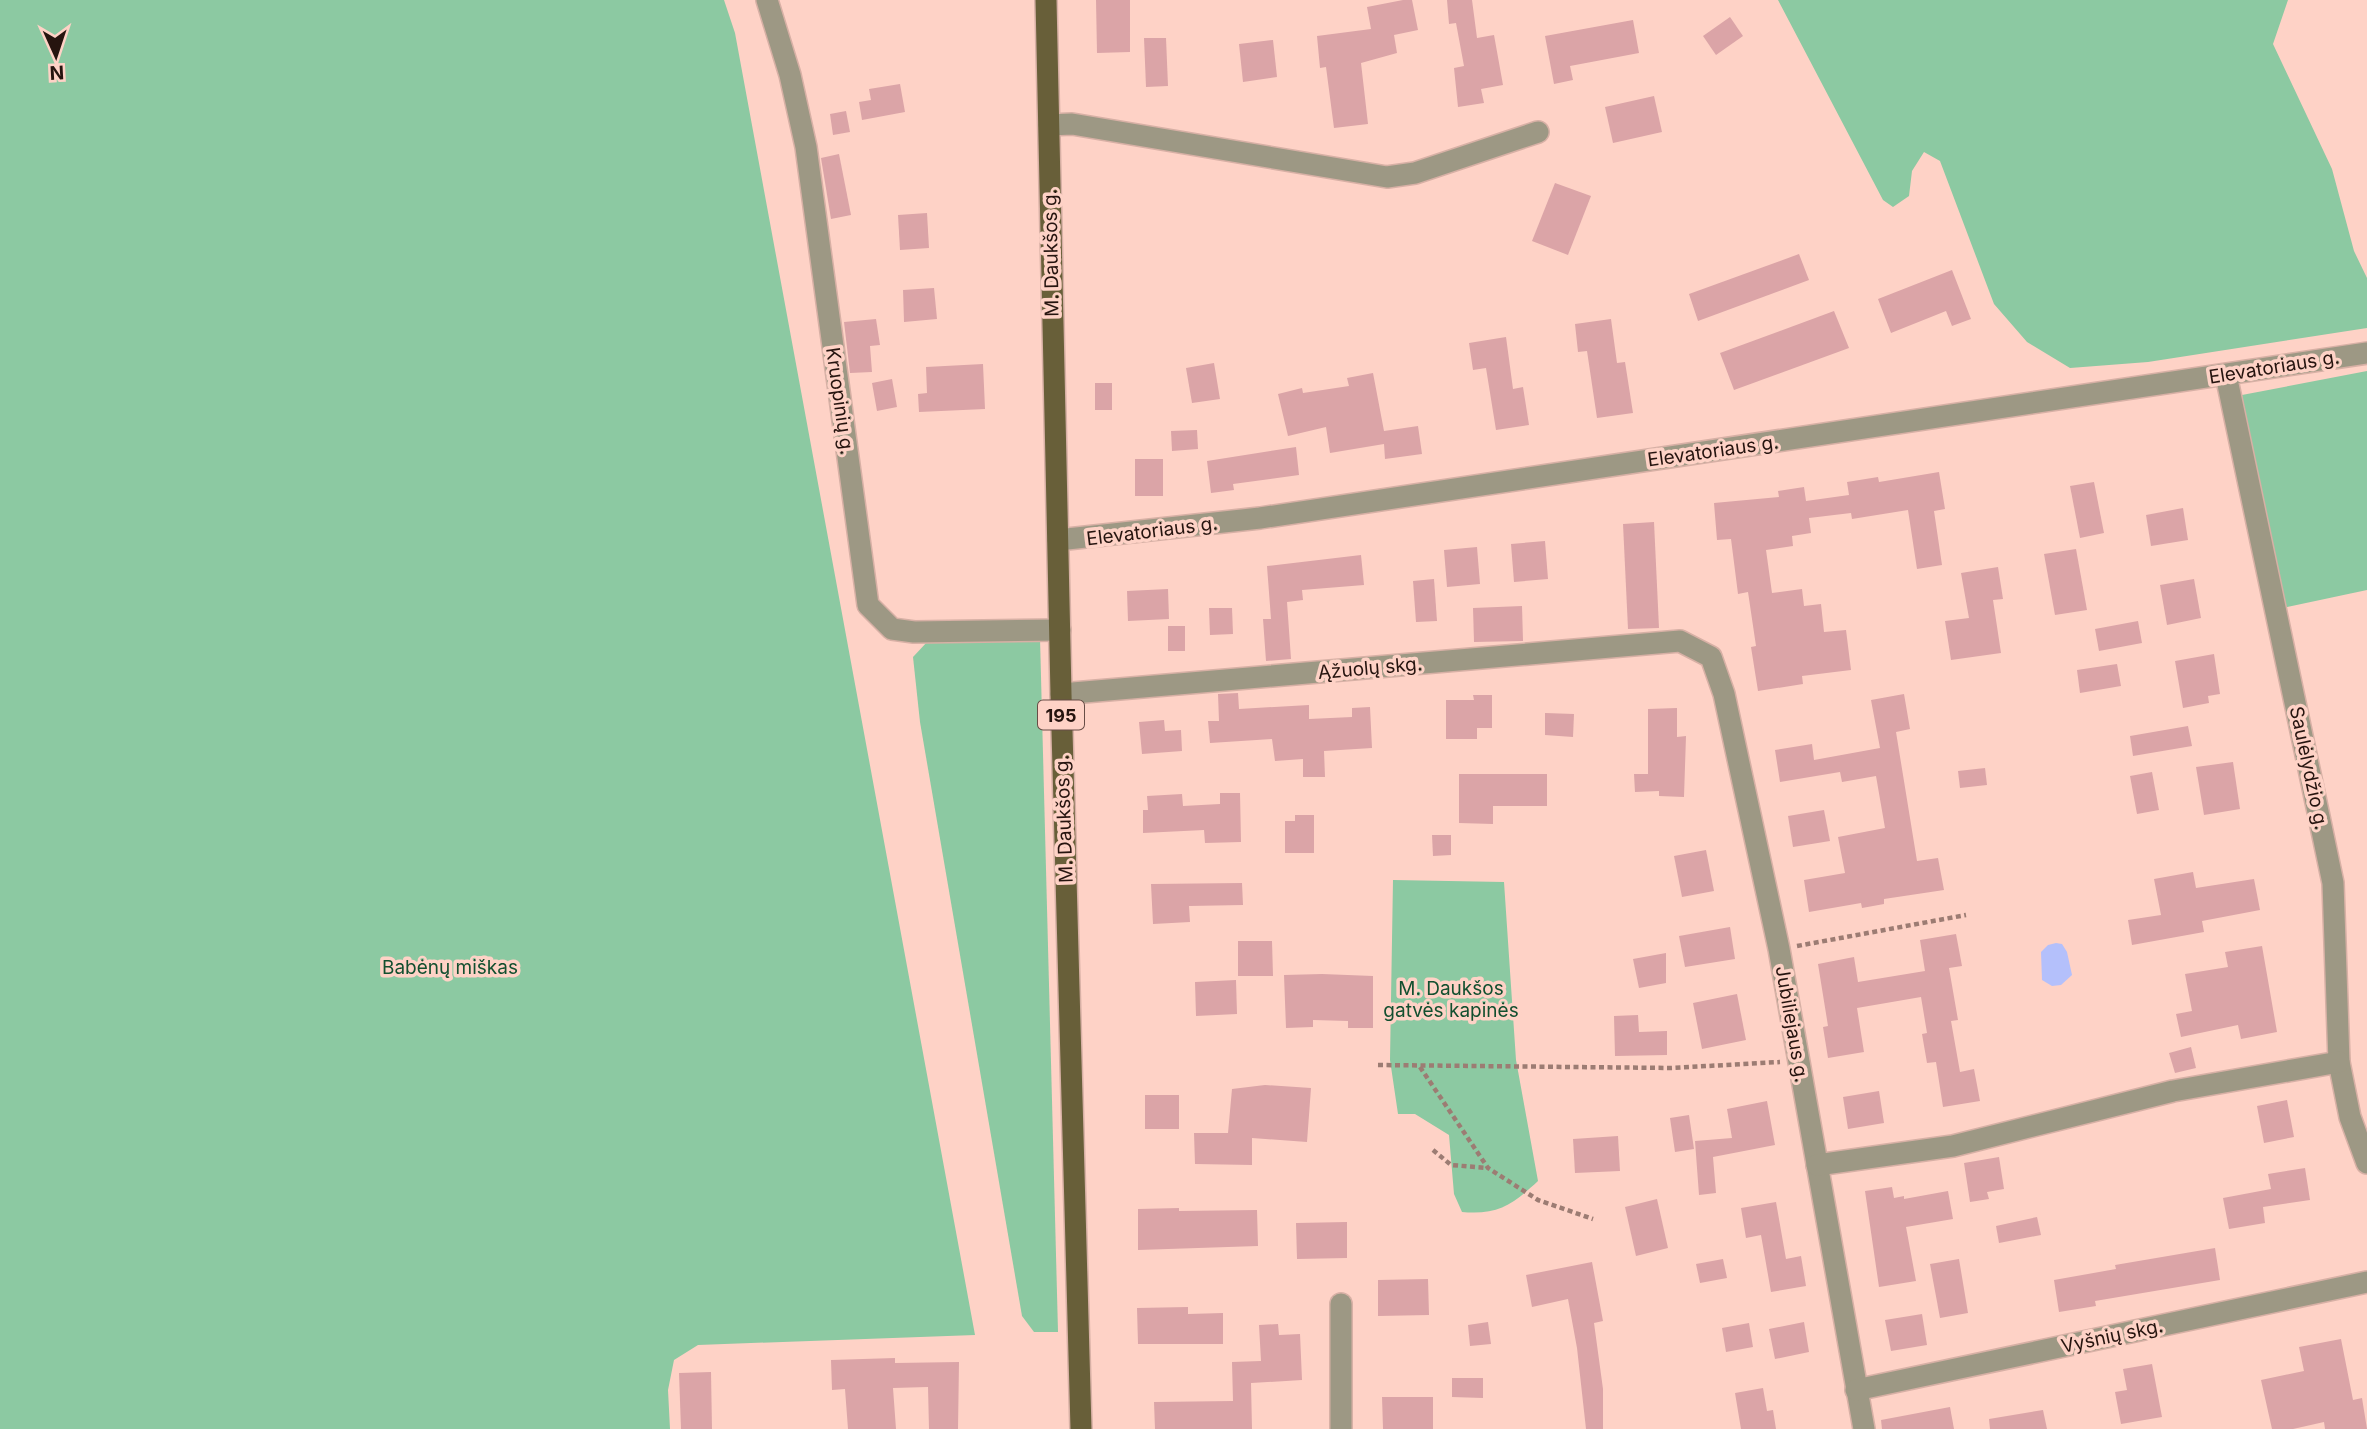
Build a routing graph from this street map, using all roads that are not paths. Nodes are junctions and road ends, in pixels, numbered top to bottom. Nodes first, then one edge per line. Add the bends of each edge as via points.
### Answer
1 (767, 0) edge
2 (1046, 0) edge
3 (1049, 125) junction
4 (1538, 132) dead end
5 (2367, 353) edge
6 (2225, 375) junction
7 (1058, 540) junction
8 (1060, 630) junction
9 (1680, 641) joint
10 (1060, 694) junction
11 (2339, 1062) junction
12 (2367, 1163) edge
13 (1817, 1165) junction
14 (2367, 1282) edge
15 (1341, 1304) dead end
16 (1856, 1390) junction
17 (1081, 1429) edge
18 (1341, 1429) edge
19 (1864, 1429) edge

1 - 8 street, Kruopinių g. via 806,147 868,605 892,629 914,632
2 - 3 main road, M. Daukšos g. / 195
3 - 4 street via 1072,124 1387,177 1415,173
3 - 7 main road, M. Daukšos g. / 195
5 - 6 street, Elevatoriaus g.
6 - 7 street, Elevatoriaus g. via 1260,518
6 - 11 street, Saulėlydžio g. via 2333,883
7 - 8 main road, M. Daukšos g. / 195
8 - 10 main road, M. Daukšos g. / 195
9 - 10 street, Ąžuolų skg.
9 - 13 street, Jubiliejaus g. via 1710,657 1724,694 1779,949
10 - 17 main road, M. Daukšos g. / 195
11 - 12 street, Saulėlydžio g. via 2350,1117
11 - 13 street via 2173,1091 1953,1146
13 - 16 street, Jubiliejaus g.
14 - 16 street, Vyšnių skg.
15 - 18 street
16 - 19 street, Jubiliejaus g.

